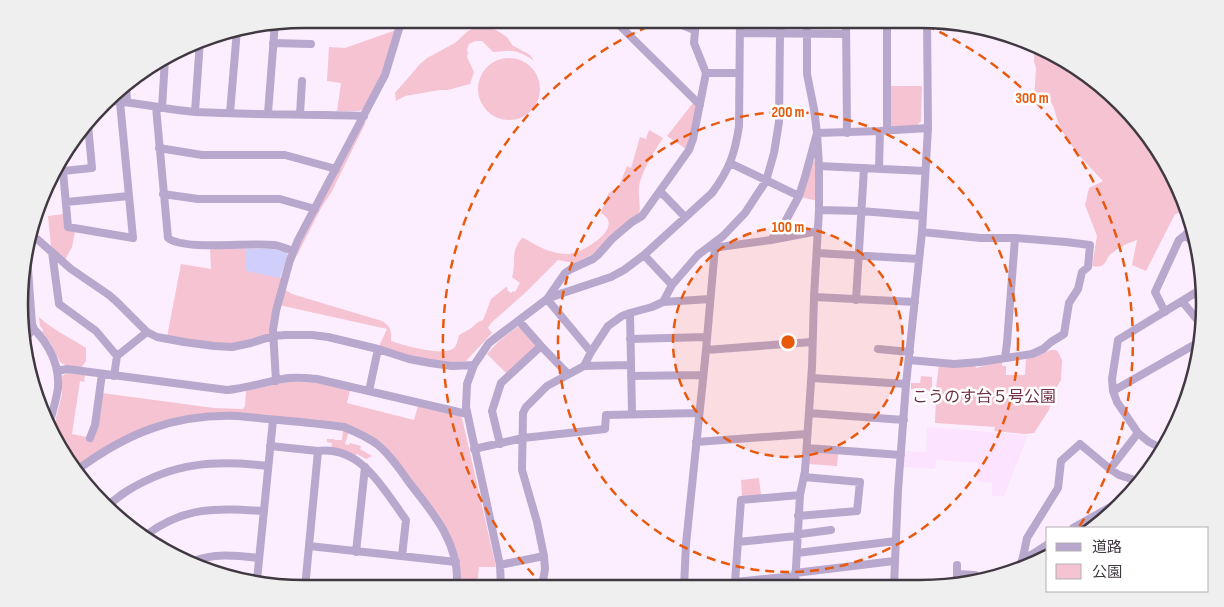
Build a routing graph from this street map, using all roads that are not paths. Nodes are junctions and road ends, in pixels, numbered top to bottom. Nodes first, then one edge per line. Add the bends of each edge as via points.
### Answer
1 (399, 28) edge
2 (622, 28) edge
3 (689, 28) edge
4 (740, 28) edge
5 (781, 28) edge
6 (807, 28) edge
7 (846, 28) edge
8 (887, 28) edge
9 (927, 28) edge
10 (274, 29) edge
11 (694, 30) joint
12 (740, 33) junction
13 (807, 33) junction
14 (780, 34) junction
15 (846, 34) junction
16 (236, 36) edge
17 (273, 44) junction
18 (311, 44) dead end
19 (199, 48) edge
20 (164, 64) edge
21 (706, 73) junction
22 (740, 73) junction
23 (302, 81) dead end
24 (124, 94) edge
25 (116, 101) edge
26 (123, 102) junction
27 (700, 105) junction
28 (159, 108) junction
29 (195, 112) junction
30 (230, 113) junction
31 (268, 114) junction
32 (300, 114) junction
33 (364, 116) junction
34 (928, 128) junction
35 (89, 131) edge
36 (884, 131) junction
37 (817, 133) junction
38 (847, 133) junction
39 (159, 148) junction
40 (730, 164) junction
41 (820, 166) junction
42 (864, 168) junction
43 (336, 169) junction
44 (879, 169) junction
45 (63, 170) joint
46 (925, 171) junction
47 (766, 181) junction
48 (660, 191) junction
49 (164, 194) junction
50 (129, 196) junction
51 (799, 196) junction
52 (66, 202) junction
53 (315, 209) junction
54 (819, 210) junction
55 (861, 211) junction
56 (922, 216) junction
57 (686, 217) junction
58 (818, 231) junction
59 (922, 232) junction
60 (1187, 233) edge
61 (1014, 238) junction
62 (35, 239) edge
63 (772, 240) junction
64 (711, 248) junction
65 (293, 251) junction
66 (52, 252) junction
67 (818, 253) junction
68 (644, 255) junction
69 (859, 256) junction
70 (919, 260) junction
71 (29, 279) edge
72 (672, 285) junction
73 (1196, 292) edge
74 (814, 297) junction
75 (710, 298) junction
76 (548, 300) junction
77 (856, 300) junction
78 (1182, 301) junction
79 (663, 302) junction
80 (915, 302) junction
81 (1165, 312) junction
82 (630, 313) junction
83 (1196, 318) edge
84 (519, 320) junction
85 (28, 324) edge
86 (34, 329) junction
87 (147, 332) junction
88 (29, 334) edge
89 (273, 336) junction
90 (706, 337) junction
91 (630, 339) junction
92 (812, 342) junction
93 (1193, 345) edge
94 (541, 346) junction
95 (378, 349) junction
96 (878, 349) dead end
97 (706, 350) junction
98 (591, 352) junction
99 (117, 356) junction
100 (909, 356) junction
101 (1005, 357) junction
102 (474, 365) junction
103 (630, 365) junction
104 (584, 366) junction
105 (57, 370) junction
106 (102, 374) junction
107 (568, 374) junction
108 (703, 374) junction
109 (114, 376) junction
110 (631, 376) junction
111 (812, 378) junction
112 (276, 381) junction
113 (906, 384) junction
114 (370, 392) junction
115 (1113, 392) junction
116 (50, 412) edge
117 (699, 413) junction
118 (809, 413) junction
119 (467, 414) junction
120 (632, 414) junction
121 (273, 420) junction
122 (904, 420) junction
123 (1138, 433) junction
124 (807, 434) junction
125 (90, 438) dead end
126 (523, 438) junction
127 (696, 442) junction
128 (500, 444) junction
129 (270, 446) junction
130 (1157, 446) edge
131 (807, 448) junction
132 (474, 449) junction
133 (318, 451) junction
134 (901, 455) junction
135 (268, 466) junction
136 (81, 467) edge
137 (365, 467) junction
138 (1110, 469) junction
139 (804, 477) junction
140 (1133, 479) edge
141 (800, 495) junction
142 (112, 502) edge
143 (264, 511) junction
144 (798, 516) junction
145 (831, 530) dead end
146 (150, 533) edge
147 (797, 536) junction
148 (896, 541) junction
149 (738, 542) junction
150 (1046, 545) edge
151 (309, 546) junction
152 (356, 552) junction
153 (796, 553) junction
154 (402, 556) junction
155 (544, 556) junction
156 (1024, 557) joint
157 (258, 558) junction
158 (200, 559) edge
159 (894, 561) junction
160 (456, 562) junction
161 (957, 565) dead end
162 (500, 566) junction
163 (795, 574) junction
164 (957, 574) junction
165 (974, 574) edge
166 (257, 575) edge
167 (957, 577) edge
168 (306, 580) edge
169 (457, 580) edge
170 (501, 580) edge
171 (544, 580) edge
172 (684, 580) edge
173 (735, 580) edge
174 (750, 580) edge
175 (795, 580) edge
176 (894, 580) edge

1 - 33 street via 385,75
2 - 27 street
3 - 11 street
4 - 12 street
5 - 14 street
6 - 13 street
7 - 15 street
8 - 36 street
9 - 34 street
10 - 17 street
11 - 21 street via 694,43
12 - 14 street
12 - 22 street
13 - 14 street
13 - 15 street
13 - 37 street via 807,74
14 - 47 street via 778,131
15 - 38 street
16 - 30 street
17 - 18 street
17 - 31 street
19 - 29 street
20 - 28 street
21 - 22 street
21 - 27 street
22 - 40 street via 739,126
23 - 32 street
24 - 26 street
25 - 26 street
26 - 28 street
26 - 50 street
27 - 48 street via 689,150
28 - 29 street
28 - 39 street
29 - 30 street
30 - 31 street
31 - 32 street
32 - 33 street
33 - 43 street
34 - 36 street
34 - 46 street
35 - 45 street via 92,168
36 - 38 street
36 - 44 street
37 - 38 street
37 - 41 street
37 - 51 street
39 - 43 street via 202,155 285,155
39 - 49 street
40 - 47 street
40 - 57 street via 712,193
41 - 42 street
41 - 54 street
42 - 44 street
42 - 55 street
43 - 53 street
44 - 46 street
45 - 52 street
46 - 56 street
47 - 51 street
47 - 64 street via 745,213
48 - 57 street
48 - 76 street via 642,216 612,239 598,255 565,273
49 - 53 street via 198,199 280,199
49 - 65 street via 168,236 172,242 274,245
50 - 52 street
50 - 52 street via 133,238 68,227
51 - 63 street
53 - 65 street
54 - 55 street
54 - 58 street
55 - 56 street
55 - 69 street
56 - 59 street
57 - 68 street
58 - 63 street
58 - 67 street
59 - 61 street
59 - 70 street
60 - 81 street via 1179,240 1155,292
61 - 101 street
61 - 101 street via 1090,246 1088,267 1082,272 1078,290 1069,303 1064,334 1043,350
62 - 66 street
63 - 64 street
64 - 72 street via 698,255
64 - 75 street
65 - 89 street via 278,302
66 - 87 street via 118,302
66 - 99 street via 59,304 96,331
67 - 69 street
67 - 74 street
68 - 72 street
68 - 76 street via 611,277
69 - 70 street
69 - 77 street
70 - 80 street
71 - 86 street
72 - 79 street
73 - 78 street
74 - 77 street
74 - 92 street
75 - 79 street
75 - 90 street
76 - 84 street
76 - 98 street
77 - 80 street
78 - 81 street
78 - 83 street
79 - 82 street
80 - 100 street
81 - 115 street via 1118,340
82 - 91 street
82 - 98 street via 608,326
84 - 94 street
84 - 102 street via 489,343
85 - 86 street
86 - 88 street
86 - 105 street via 48,346
87 - 89 street via 163,338 221,346 242,346
87 - 99 street
89 - 95 street via 312,335
89 - 112 street
90 - 91 street
90 - 97 street
91 - 103 street
92 - 97 street
92 - 111 street
93 - 115 street
94 - 107 street
94 - 128 street via 501,383 492,411
95 - 102 street via 430,363
95 - 114 street
96 - 100 street
97 - 108 street
98 - 104 street
99 - 109 street
100 - 101 street via 954,364
100 - 113 street
102 - 119 street via 467,384
103 - 104 street
103 - 110 street
104 - 107 street
105 - 106 street
105 - 116 street via 58,389
106 - 109 street
106 - 125 street via 95,425
107 - 126 street via 547,386 526,407
108 - 110 street
108 - 117 street
109 - 112 street via 219,390
110 - 120 street
111 - 113 street
111 - 118 street
112 - 114 street via 317,379
113 - 122 street
114 - 119 street
115 - 123 street
117 - 120 street
117 - 127 street
118 - 122 street
118 - 124 street
119 - 132 street
120 - 126 street via 606,415 605,429
121 - 129 street
121 - 136 street via 218,416 168,423 122,440
121 - 160 street via 344,427 379,446 436,516
122 - 134 street
123 - 130 street
123 - 138 street
124 - 127 street
124 - 131 street
126 - 128 street
126 - 155 street via 522,470 538,522
127 - 172 street
128 - 132 street
129 - 133 street
129 - 135 street
131 - 134 street
131 - 139 street
132 - 162 street
133 - 137 street via 338,452
133 - 151 street
134 - 148 street
135 - 142 street via 224,462 180,468 153,477
135 - 143 street
137 - 152 street
137 - 154 street via 406,520
138 - 140 street
138 - 156 street via 1080,444 1061,461 1058,488 1027,538
139 - 141 street
139 - 144 street via 860,482 857,511
141 - 144 street
141 - 149 street via 742,500
143 - 146 street via 200,511 176,518
143 - 157 street
144 - 147 street
145 - 147 street
147 - 149 street
147 - 153 street
148 - 153 street
148 - 159 street
149 - 173 street
150 - 156 street
151 - 152 street
151 - 168 street
152 - 154 street
153 - 163 street
154 - 160 street
155 - 162 street
155 - 171 street
157 - 158 street via 217,555
157 - 166 street
159 - 163 street
159 - 176 street
160 - 169 street
161 - 164 street
162 - 170 street
163 - 174 street
163 - 175 street
164 - 165 street
164 - 167 street

